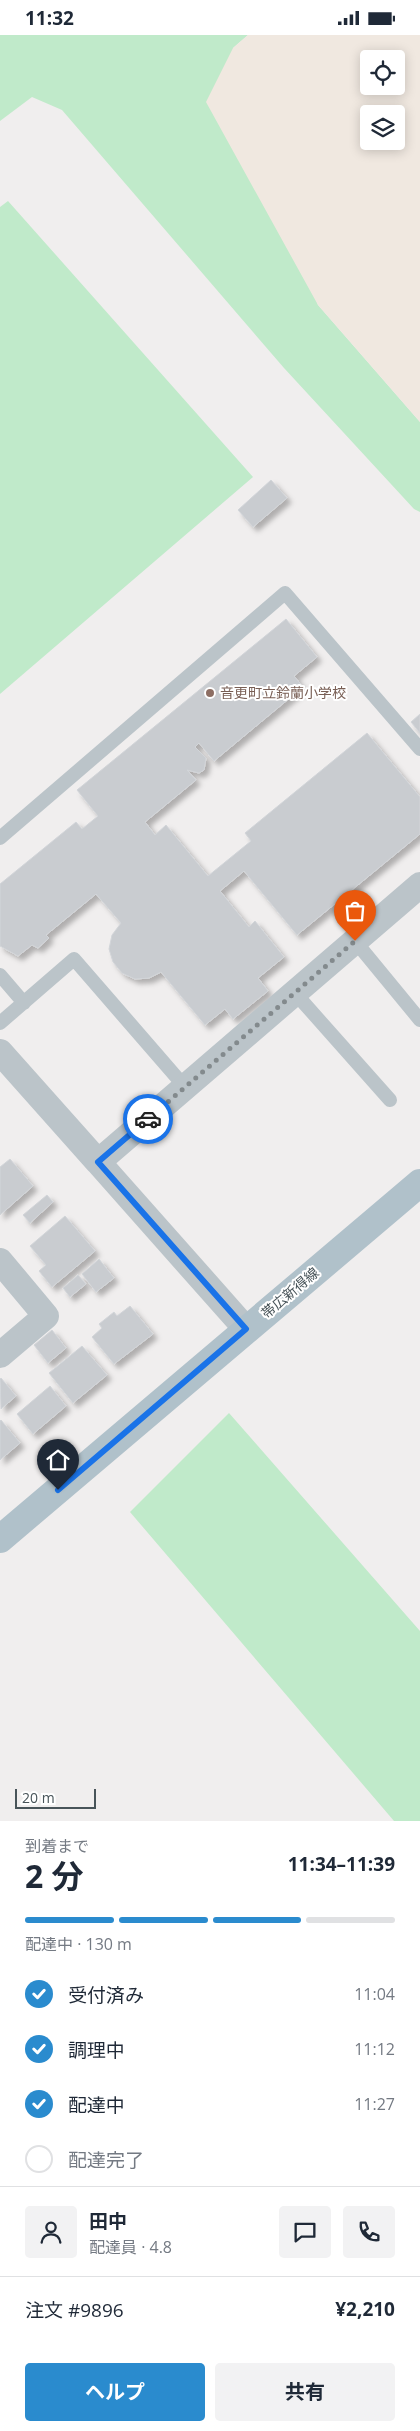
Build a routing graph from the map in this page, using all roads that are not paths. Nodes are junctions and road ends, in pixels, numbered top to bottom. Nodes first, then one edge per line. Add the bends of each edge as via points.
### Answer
1 (420, 749) edge
2 (0, 838) edge
3 (420, 885) edge
4 (355, 941) junction
5 (0, 975) edge
6 (295, 993) junction
7 (24, 1003) junction
8 (420, 1020) edge
9 (0, 1023) edge
10 (0, 1052) edge
11 (185, 1087) junction
12 (390, 1100) dead end
13 (98, 1162) junction
14 (420, 1183) edge
15 (0, 1261) edge
16 (246, 1329) junction
17 (0, 1355) edge
18 (0, 1539) edge

1 - 2 lane via 285,593
3 - 4 street
4 - 6 street
4 - 8 lane
5 - 7 lane
6 - 11 street
6 - 12 lane
7 - 9 lane
7 - 11 lane via 74,959
10 - 13 street
11 - 13 street
13 - 16 street
14 - 16 main road, 帯広新得線
15 - 17 street via 46,1316
16 - 18 main road, 帯広新得線

